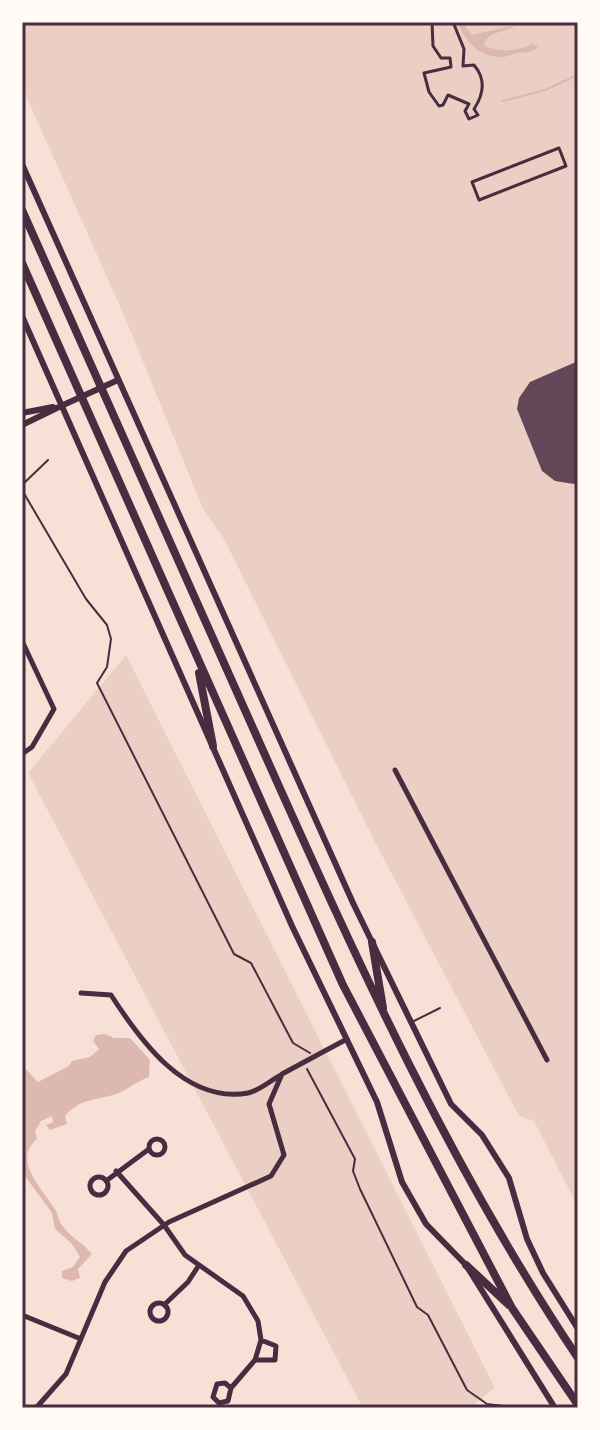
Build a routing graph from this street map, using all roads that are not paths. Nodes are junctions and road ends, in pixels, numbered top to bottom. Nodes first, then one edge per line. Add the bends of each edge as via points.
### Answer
1 (432, 22) edge
2 (453, 22) edge
3 (22, 164) edge
4 (566, 166) joint
5 (22, 210) edge
6 (22, 263) edge
7 (22, 316) edge
8 (118, 380) junction
9 (61, 406) junction
10 (22, 413) edge
11 (22, 425) edge
12 (22, 641) edge
13 (196, 656) junction
14 (213, 746) junction
15 (22, 754) edge
16 (395, 770) dead end
17 (372, 942) junction
18 (81, 993) dead end
19 (440, 1008) dead end
20 (385, 1021) junction
21 (411, 1022) junction
22 (347, 1039) junction
23 (547, 1060) dead end
24 (282, 1074) junction
25 (149, 1149) dead end
26 (116, 1171) junction
27 (106, 1181) dead end
28 (164, 1225) junction
29 (199, 1265) junction
30 (466, 1265) junction
31 (164, 1305) dead end
32 (512, 1308) junction
33 (24, 1319) edge
34 (578, 1329) edge
35 (81, 1339) junction
36 (261, 1340) junction
37 (578, 1358) edge
38 (255, 1360) junction
39 (231, 1388) junction
40 (578, 1405) edge
41 (36, 1408) edge
42 (555, 1408) edge

1 - 2 street via 433,46 441,58 452,62 451,67 424,73 424,82 439,106 448,95 469,104 469,119 478,115 474,109 482,74 474,65 463,66 464,49
3 - 8 street
4 - 4 street via 479,200 472,182 559,148
5 - 20 highway
6 - 13 highway
7 - 9 street
8 - 9 street
8 - 17 street
9 - 10 street
9 - 11 street
9 - 14 street
12 - 15 street via 54,709 32,747
13 - 14 highway
13 - 32 highway via 343,985
14 - 22 street
16 - 23 street
17 - 20 highway
17 - 21 street
18 - 24 street via 111,995 160,1059 201,1089 249,1093
19 - 21 lane
20 - 37 highway via 467,1179 528,1285
21 - 34 street via 451,1104 495,1153 519,1202 527,1239 543,1273
22 - 24 street
22 - 30 street via 386,1122 402,1182 426,1224
24 - 28 street via 269,1104 284,1155 271,1176
25 - 26 street
26 - 27 street
26 - 28 street
28 - 29 street
28 - 35 street via 126,1251 105,1282
29 - 31 street
29 - 36 street via 243,1296 258,1321
30 - 32 highway
30 - 42 street
32 - 40 highway
33 - 35 street
35 - 41 street via 66,1374
36 - 38 street
36 - 38 street via 278,1352 275,1360
38 - 39 street
39 - 39 street via 217,1384 213,1397 219,1403 228,1401

